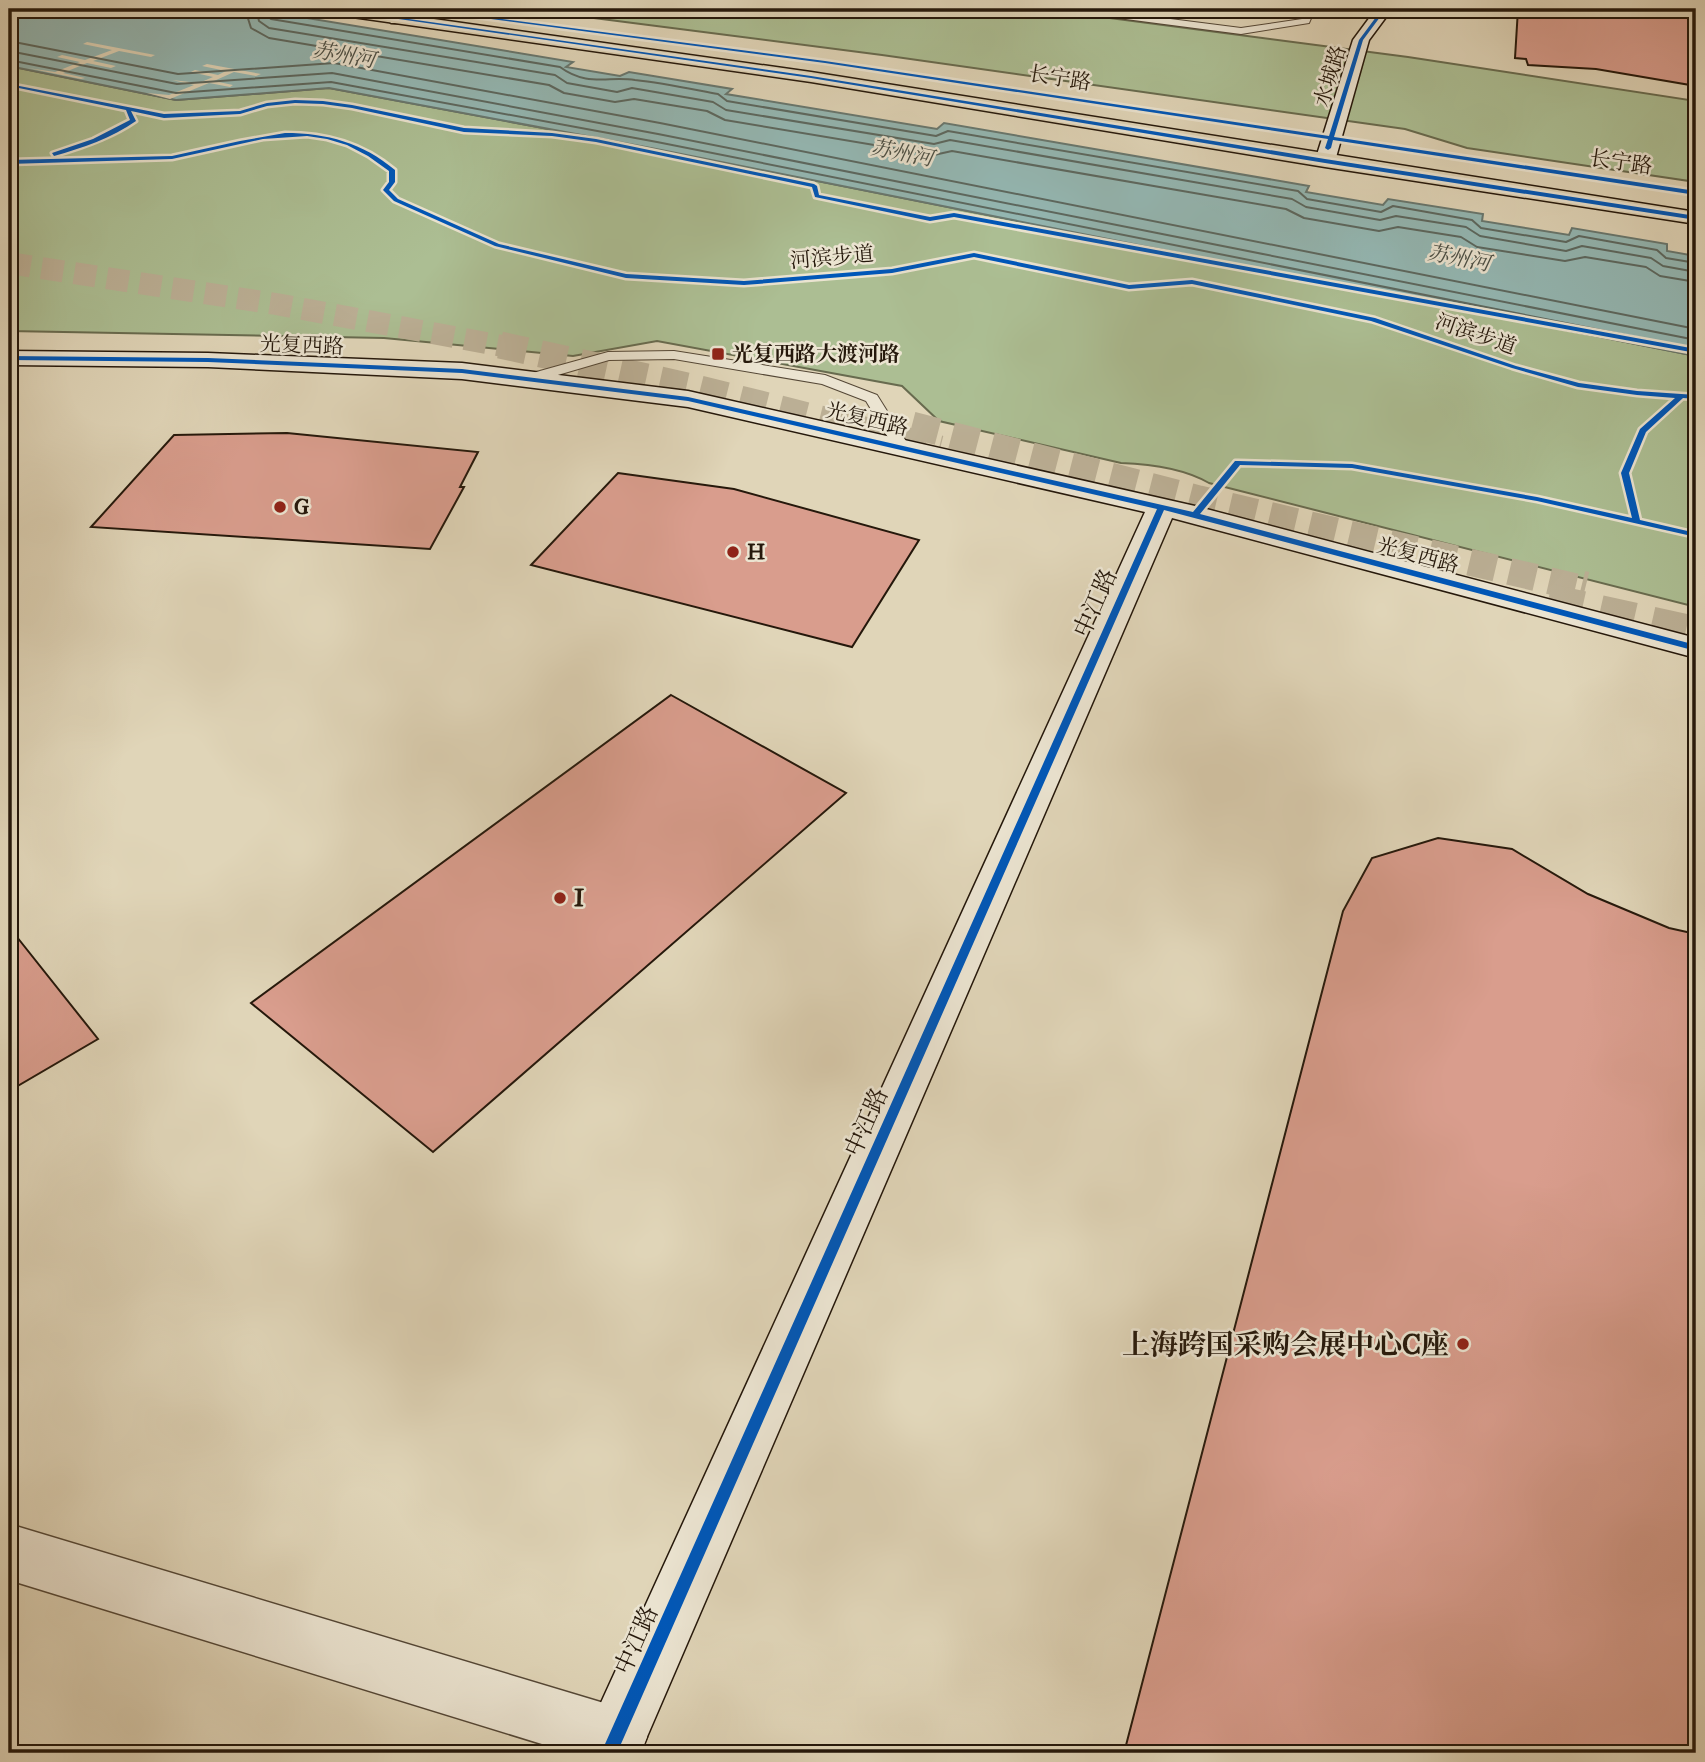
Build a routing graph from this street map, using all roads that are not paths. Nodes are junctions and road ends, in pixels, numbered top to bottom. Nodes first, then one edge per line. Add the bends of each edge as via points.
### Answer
1 (331, 9) edge
2 (419, 9) edge
3 (1072, 9) edge
4 (1310, 9) edge
5 (1384, 9) edge
6 (397, 20) junction
7 (1331, 139) junction
8 (1325, 161) junction
9 (1696, 192) edge
10 (1696, 218) edge
11 (9, 358) edge
12 (527, 379) junction
13 (901, 446) junction
14 (1161, 507) junction
15 (1696, 648) edge
16 (9, 1552) edge
17 (613, 1745) edge

1 - 6 main road, 长宁路
2 - 6 street
2 - 7 main road, 长宁路 via 825,62
3 - 4 lane via 1241,31 1306,21
5 - 7 street, 水城路 via 1361,40
6 - 8 main road, 长宁路 via 811,77
7 - 8 street, 水城路
7 - 9 main road, 长宁路
8 - 10 main road, 长宁路
11 - 12 street, 光复西路 via 235,361 462,371
12 - 13 street, 光复西路 via 688,399
12 - 13 lane via 608,356 674,355 825,380 872,398
13 - 14 street, 光复西路
14 - 15 street, 光复西路
14 - 17 street, 中江路
16 - 17 street

